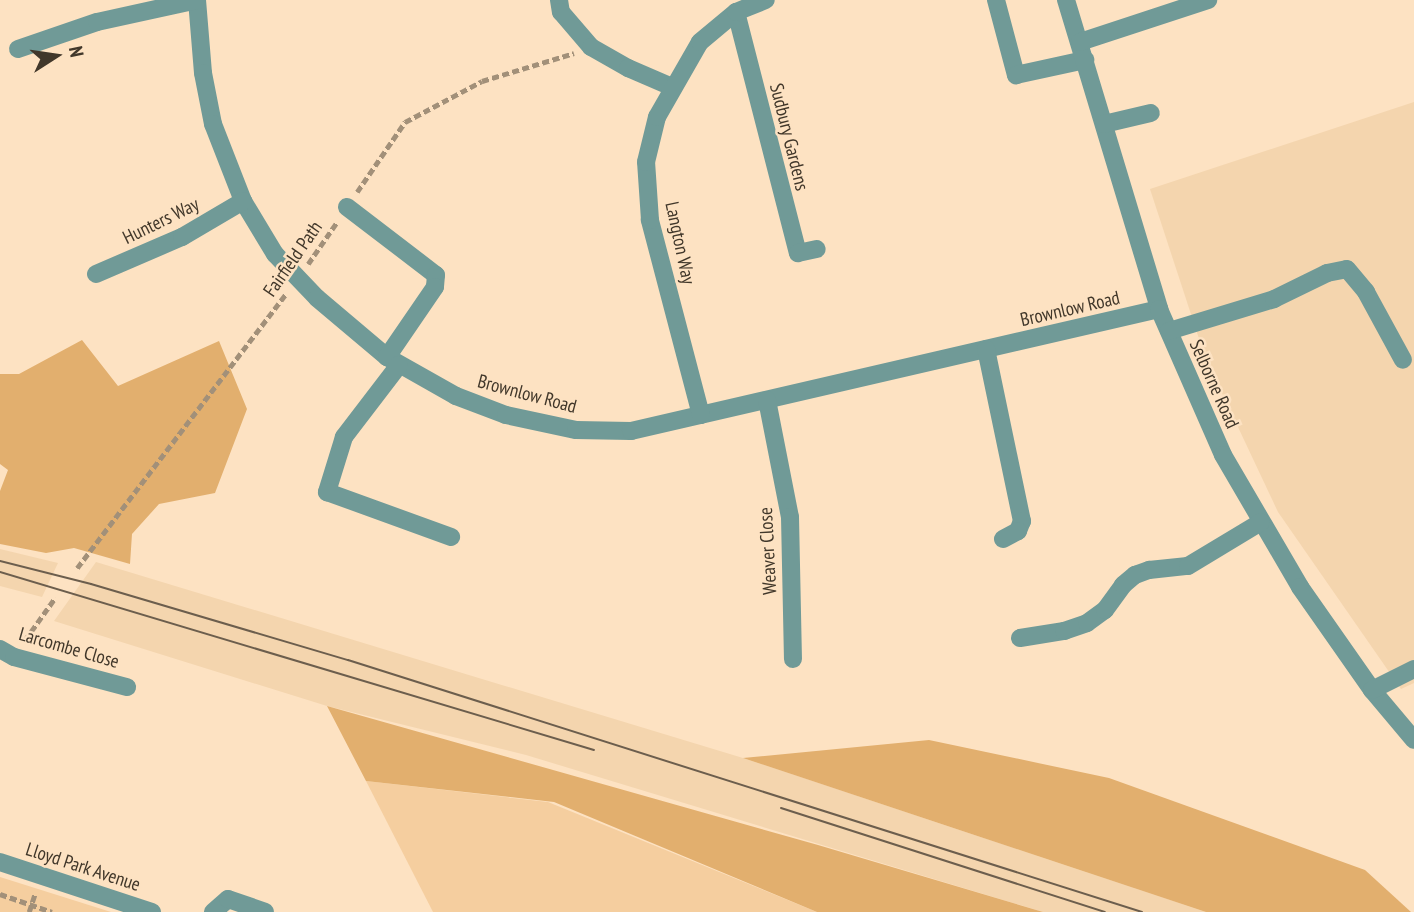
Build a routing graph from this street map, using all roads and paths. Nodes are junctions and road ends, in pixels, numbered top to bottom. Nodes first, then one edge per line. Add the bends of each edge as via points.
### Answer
1 (197, 0) edge
2 (559, 0) edge
3 (766, 0) edge
4 (996, 0) edge
5 (1066, 0) edge
6 (1208, 0) edge
7 (736, 12) junction
8 (1080, 42) junction
9 (591, 47) junction
10 (18, 49) dead end
11 (1086, 60) junction
12 (672, 87) junction
13 (1151, 113) dead end
14 (1104, 124) junction
15 (243, 201) junction
16 (347, 207) junction
17 (817, 249) dead end
18 (96, 274) dead end
19 (298, 279) junction
20 (1160, 309) junction
21 (1169, 331) junction
22 (986, 349) junction
23 (1403, 360) dead end
24 (393, 361) junction
25 (767, 400) junction
26 (701, 415) junction
27 (1261, 522) junction
28 (451, 537) dead end
29 (1003, 539) dead end
30 (77, 568) dead end
31 (55, 598) dead end
32 (1020, 638) dead end
33 (7, 653) edge
34 (793, 659) dead end
35 (1414, 669) edge
36 (127, 687) dead end
37 (1372, 690) junction
38 (1414, 740) edge
39 (0, 862) edge
40 (0, 894) edge
41 (32, 903) junction
42 (29, 912) edge
43 (52, 912) edge
44 (152, 912) edge
45 (213, 912) edge
46 (265, 912) edge

1 - 10 street via 97,22
1 - 15 street, Brownlow Road via 207,99
2 - 9 street via 561,12
3 - 7 street, Langton Way
4 - 11 street via 1016,75
5 - 8 street, Selborne Road
6 - 8 street
7 - 12 street, Langton Way via 700,42
7 - 17 street, Sudbury Gardens via 797,253
8 - 11 street, Selborne Road
9 - 12 street
9 - 16 path, Fairfield Path via 482,81 405,122
11 - 14 street, Selborne Road
12 - 26 street, Langton Way via 657,117 646,162 650,220
13 - 14 street
14 - 20 street, Selborne Road
15 - 18 street, Hunters Way via 182,237
15 - 19 street, Brownlow Road via 259,231
16 - 19 path, Fairfield Path
16 - 24 street via 436,275 435,286
19 - 24 street, Brownlow Road
19 - 30 path, Fairfield Path
20 - 21 street, Selborne Road
20 - 22 street, Brownlow Road
21 - 23 street via 1274,299 1327,273 1347,269 1366,292
21 - 27 street, Selborne Road via 1223,455
22 - 25 street, Brownlow Road
22 - 29 street via 1022,521 1018,531
24 - 26 street, Brownlow Road via 466,401 545,425 631,431
24 - 28 street via 344,437 327,492
25 - 26 street, Brownlow Road
25 - 34 street, Weaver Close via 790,517
27 - 32 street via 1188,566 1135,575 1087,624
27 - 37 street, Selborne Road
31 - 33 path
33 - 36 street, Larcombe Close
35 - 37 street
37 - 38 street, Selborne Road
39 - 44 street, Lloyd Park Avenue
40 - 41 path
41 - 42 path
41 - 43 path
45 - 46 street via 228,899

